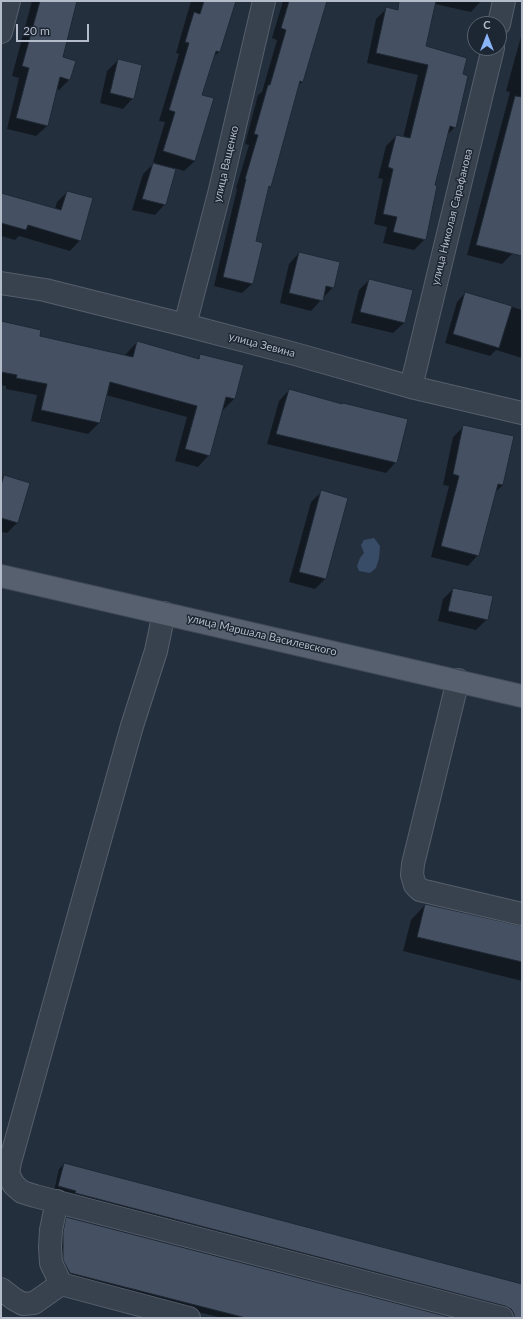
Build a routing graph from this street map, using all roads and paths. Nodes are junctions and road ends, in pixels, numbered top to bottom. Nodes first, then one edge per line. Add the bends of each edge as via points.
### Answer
1 (9, 1) edge
2 (264, 1) edge
3 (504, 1) edge
4 (501, 16) edge
5 (1, 32) edge
6 (491, 56) edge
7 (1, 283) edge
8 (185, 325) junction
9 (411, 387) junction
10 (522, 413) edge
11 (1, 576) edge
12 (164, 613) junction
13 (458, 680) junction
14 (522, 696) edge
15 (522, 914) edge
16 (8, 1174) junction
17 (1, 1196) edge
18 (57, 1201) junction
19 (61, 1284) junction
20 (1, 1289) edge
21 (189, 1318) edge
22 (502, 1318) edge

1 - 5 street
2 - 8 street, улица Ващенко via 220,190
3 - 4 street
6 - 9 street, улица Николая Сарафанова
7 - 8 street, улица Зевина via 45,290
8 - 9 street, улица Зевина
9 - 10 street, улица Зевина
11 - 12 main road, улица Маршала Василевского
12 - 13 main road, улица Маршала Василевского
12 - 16 street via 156,651 132,726
13 - 14 main road, улица Маршала Василевского
13 - 15 street via 412,875 415,885 420,890
16 - 17 street
16 - 18 street via 14,1185 22,1192
18 - 19 street via 50,1248 51,1263
18 - 22 street
19 - 20 street via 34,1303 23,1304
19 - 21 street

